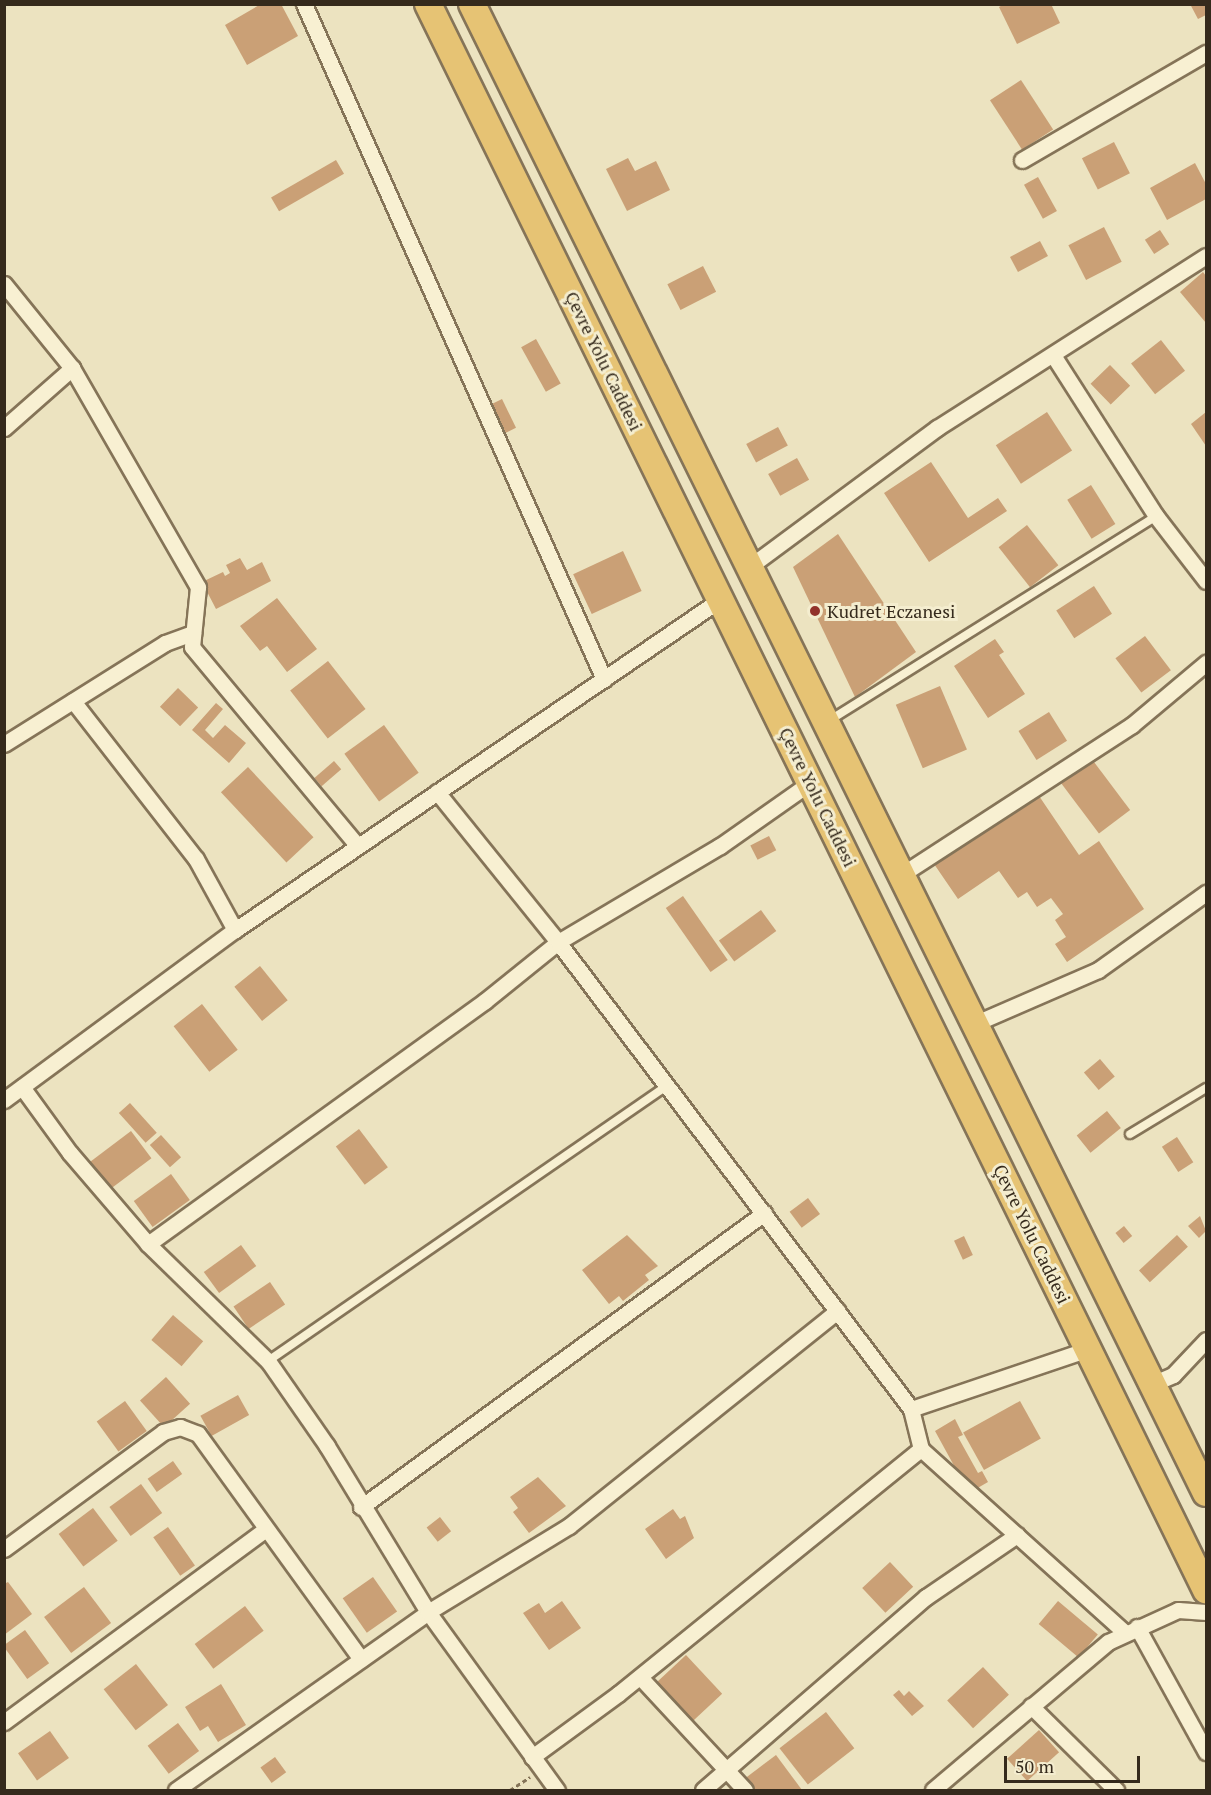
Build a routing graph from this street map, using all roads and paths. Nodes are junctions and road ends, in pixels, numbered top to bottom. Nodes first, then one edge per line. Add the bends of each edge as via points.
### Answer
1 (304, 4) edge
2 (428, 4) edge
3 (472, 4) edge
4 (1206, 53) edge
5 (1022, 160) dead end
6 (1206, 256) edge
7 (4, 284) edge
8 (1053, 355) junction
9 (72, 368) junction
10 (4, 428) edge
11 (1156, 516) junction
12 (749, 567) junction
13 (1206, 581) edge
14 (721, 599) junction
15 (193, 633) junction
16 (1206, 663) edge
17 (604, 679) junction
18 (73, 701) junction
19 (826, 722) junction
20 (4, 744) edge
21 (811, 782) junction
22 (437, 792) junction
23 (358, 846) junction
24 (901, 876) junction
25 (1206, 893) edge
26 (234, 930) junction
27 (558, 942) junction
28 (975, 1024) junction
29 (22, 1086) junction
30 (667, 1086) junction
31 (1206, 1088) edge
32 (4, 1100) edge
33 (1130, 1134) dead end
34 (764, 1213) junction
35 (148, 1244) junction
36 (837, 1311) junction
37 (1206, 1340) edge
38 (1088, 1349) junction
39 (268, 1361) junction
40 (1152, 1384) junction
41 (911, 1409) junction
42 (921, 1449) junction
43 (1206, 1493) edge
44 (361, 1507) junction
45 (266, 1529) junction
46 (1017, 1535) junction
47 (4, 1549) edge
48 (1206, 1590) edge
49 (428, 1612) junction
50 (1206, 1612) edge
51 (1131, 1630) junction
52 (362, 1659) junction
53 (640, 1677) junction
54 (1031, 1706) junction
55 (4, 1722) edge
56 (1206, 1752) edge
57 (537, 1763) junction
58 (727, 1770) junction
59 (176, 1791) edge
60 (510, 1791) edge
61 (557, 1791) edge
62 (703, 1791) edge
63 (745, 1791) edge
64 (933, 1791) edge
65 (1116, 1791) edge

1 - 17 street
2 - 14 highway, Çevre Yolu Caddesi
3 - 12 highway
4 - 5 street
6 - 8 street
7 - 9 street
8 - 11 street
8 - 12 street via 937,428
9 - 10 street
9 - 15 street via 198,587
11 - 13 street
11 - 19 lane
12 - 19 highway
14 - 17 street
14 - 21 highway, Çevre Yolu Caddesi
15 - 18 street via 165,643
15 - 23 street via 192,647
16 - 24 street via 1132,725
17 - 22 street
18 - 20 street
18 - 26 street via 196,859
19 - 24 highway
21 - 27 street via 720,846
21 - 38 highway, Çevre Yolu Caddesi
22 - 23 street
22 - 27 street
23 - 26 street
24 - 28 highway
25 - 28 street via 1098,970
26 - 29 street
27 - 30 street
27 - 35 street via 485,1001
28 - 40 highway
29 - 32 street
29 - 35 street via 70,1153
30 - 34 street
30 - 39 lane
31 - 33 lane
34 - 36 street
34 - 44 street
35 - 39 street
36 - 41 street
36 - 49 street via 569,1527
37 - 40 street via 1173,1375
38 - 41 street
38 - 48 highway, Çevre Yolu Caddesi
39 - 44 street via 327,1446
40 - 43 highway
41 - 42 street
42 - 46 street
42 - 53 street
44 - 49 street
45 - 47 street via 198,1434 180,1427 163,1432
45 - 52 street
45 - 55 street
46 - 51 street
46 - 58 street via 926,1597
49 - 52 street
49 - 57 street
50 - 51 street via 1178,1610
51 - 54 street
51 - 56 street
52 - 59 street
53 - 57 street
53 - 58 street
54 - 64 street
54 - 65 street
57 - 60 path
57 - 61 street
58 - 62 street
58 - 63 street

